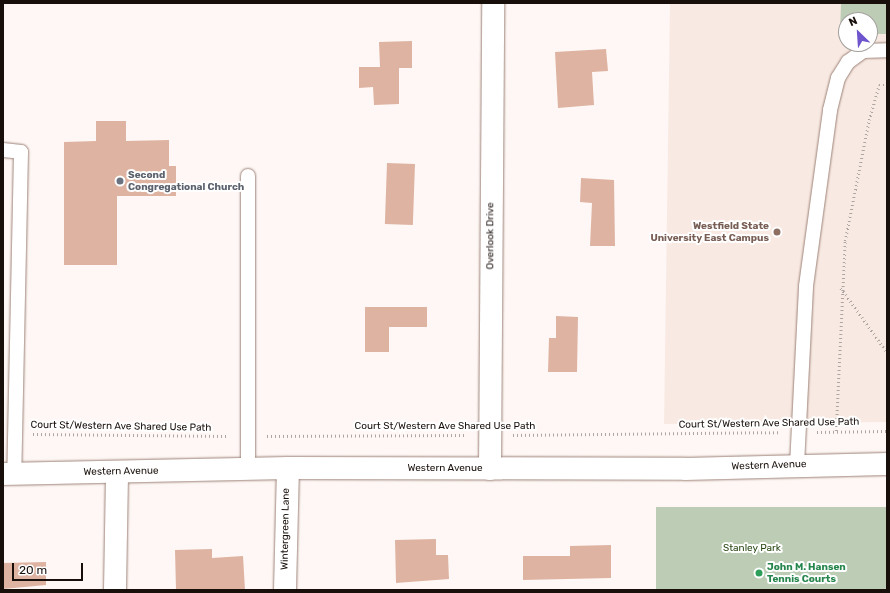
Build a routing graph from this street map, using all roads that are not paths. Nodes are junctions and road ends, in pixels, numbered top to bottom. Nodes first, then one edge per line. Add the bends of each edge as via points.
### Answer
1 (493, 3) edge
2 (887, 50) edge
3 (3, 150) edge
4 (248, 176) dead end
5 (887, 464) edge
6 (797, 465) junction
7 (288, 468) junction
8 (248, 469) junction
9 (490, 469) junction
10 (117, 473) junction
11 (8, 474) edge
12 (116, 590) edge
13 (285, 590) edge

1 - 9 main road, Overlook Drive
2 - 6 lane via 863,51 848,62 838,78 830,110 806,286
3 - 11 lane via 21,152 14,434
4 - 8 lane
5 - 6 main road, Western Avenue
6 - 9 main road, Western Avenue via 685,470
7 - 8 main road, Western Avenue
7 - 9 main road, Western Avenue
7 - 13 main road, Wintergreen Lane
8 - 10 main road, Western Avenue
10 - 11 main road, Western Avenue
10 - 12 main road

